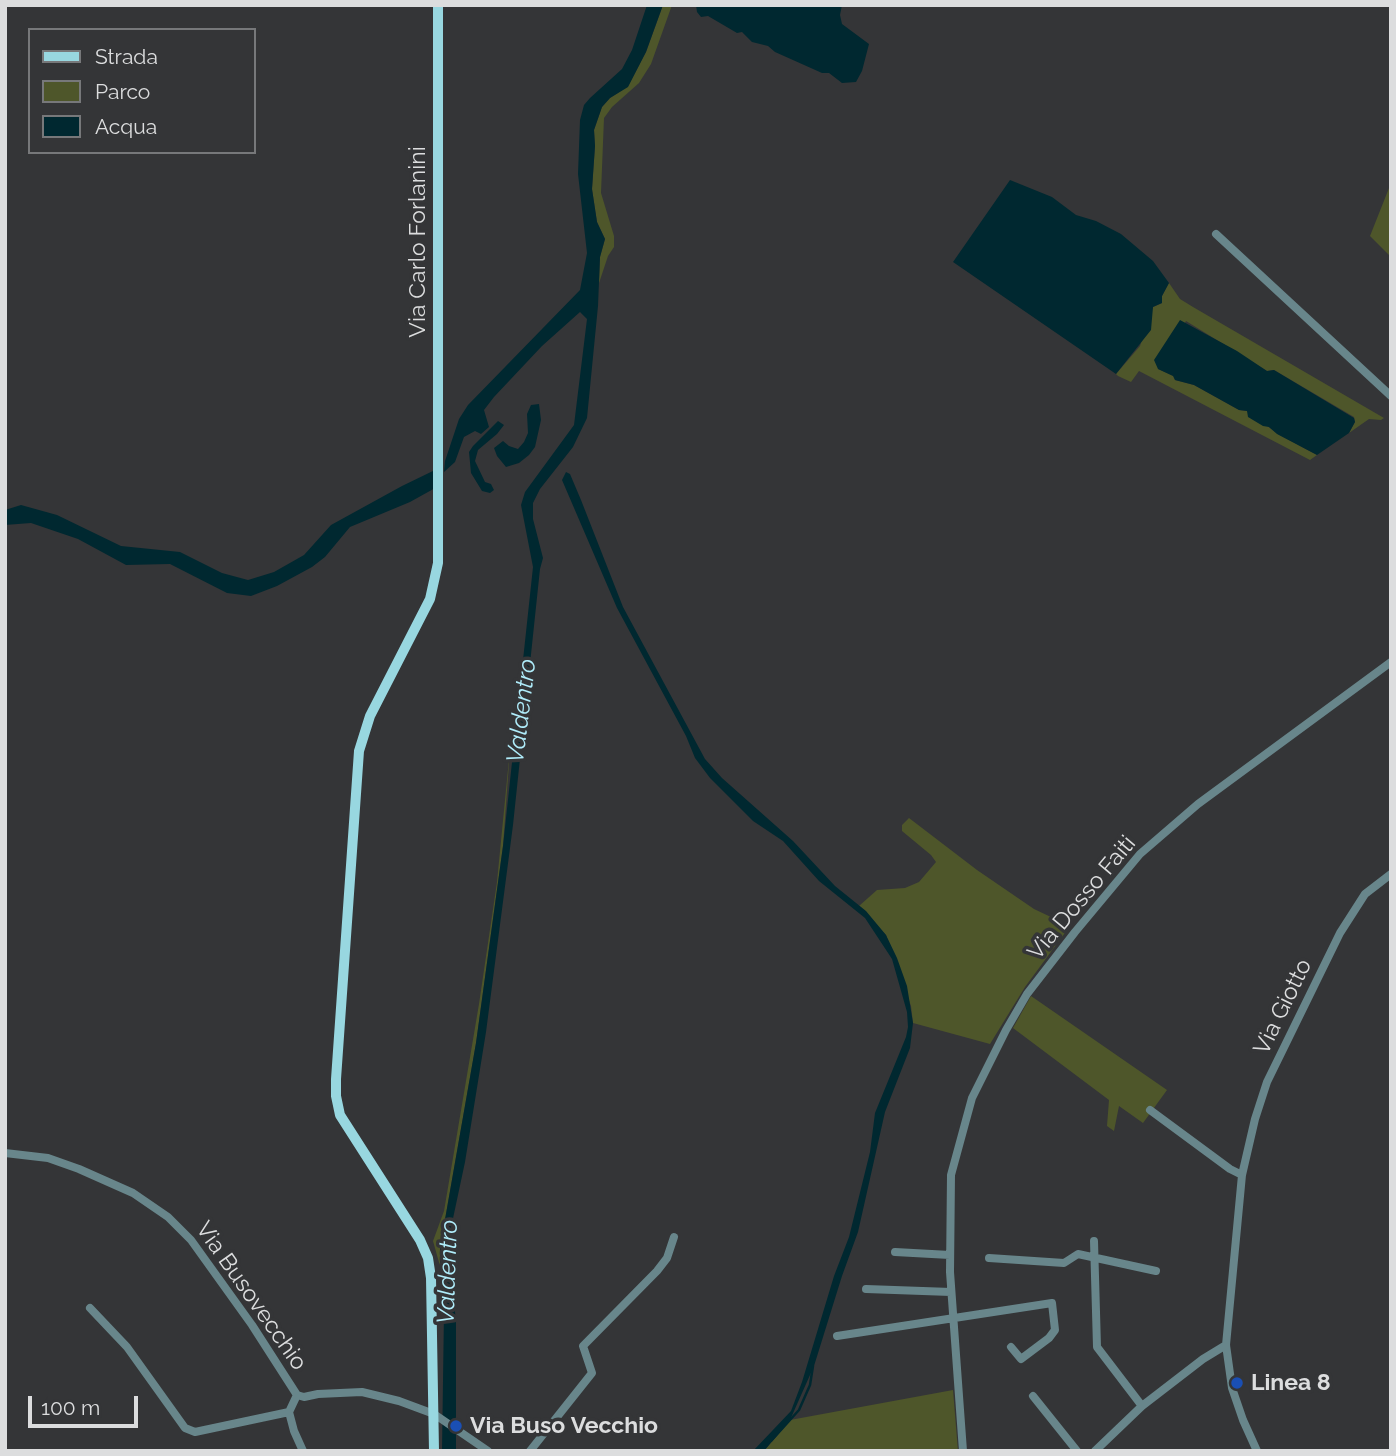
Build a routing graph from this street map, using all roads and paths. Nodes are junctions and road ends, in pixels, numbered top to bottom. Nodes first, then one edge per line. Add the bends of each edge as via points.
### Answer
1 (438, 5) edge
2 (1216, 234) dead end
3 (1391, 396) edge
4 (1391, 662) edge
5 (1391, 874) edge
6 (1150, 1110) dead end
7 (5, 1153) edge
8 (1242, 1175) junction
9 (674, 1237) dead end
10 (1094, 1241) dead end
11 (895, 1252) dead end
12 (950, 1255) junction
13 (1094, 1256) junction
14 (989, 1258) dead end
15 (1156, 1271) dead end
16 (866, 1289) dead end
17 (951, 1292) junction
18 (90, 1307) dead end
19 (952, 1318) junction
20 (837, 1336) dead end
21 (1226, 1345) junction
22 (1011, 1347) dead end
23 (297, 1395) junction
24 (1033, 1396) dead end
25 (1142, 1406) junction
26 (289, 1412) junction
27 (437, 1416) junction
28 (303, 1451) edge
29 (434, 1451) edge
30 (488, 1451) edge
31 (530, 1451) edge
32 (963, 1451) edge
33 (1077, 1451) edge
34 (1095, 1451) edge
35 (1257, 1451) edge

1 - 27 main road, Via Carlo Forlanini via 438,550 434,587 370,716 359,751 336,1079 340,1115 428,1258
2 - 3 street
4 - 12 street, Via Dosso Faiti via 1198,804 1140,854 1027,994 972,1098 951,1175
5 - 8 street, Via Giotto via 1364,894 1340,933 1267,1082
6 - 8 street
7 - 23 street, Via Busovecchio via 48,1158 79,1169 133,1193 168,1217 191,1240
8 - 21 street, Via Giotto
9 - 31 street via 657,1271 583,1346 592,1373
10 - 13 street
11 - 12 street
12 - 17 street, Via Dosso Faiti
13 - 14 street via 1078,1254 1064,1263
13 - 15 street
13 - 25 street via 1097,1348
16 - 17 street
17 - 19 street, Via Dosso Faiti
18 - 26 street via 127,1347 185,1428 195,1432
19 - 20 street
19 - 22 street via 1052,1303 1055,1330 1049,1338 1021,1359
19 - 32 street, Via Dosso Faiti
21 - 25 street
21 - 35 street, Via Giotto via 1232,1388
23 - 26 street
23 - 27 street, Via Busovecchio via 362,1392
24 - 33 street
25 - 34 street
26 - 28 street
27 - 29 main road
27 - 30 street, Via Busovecchio

